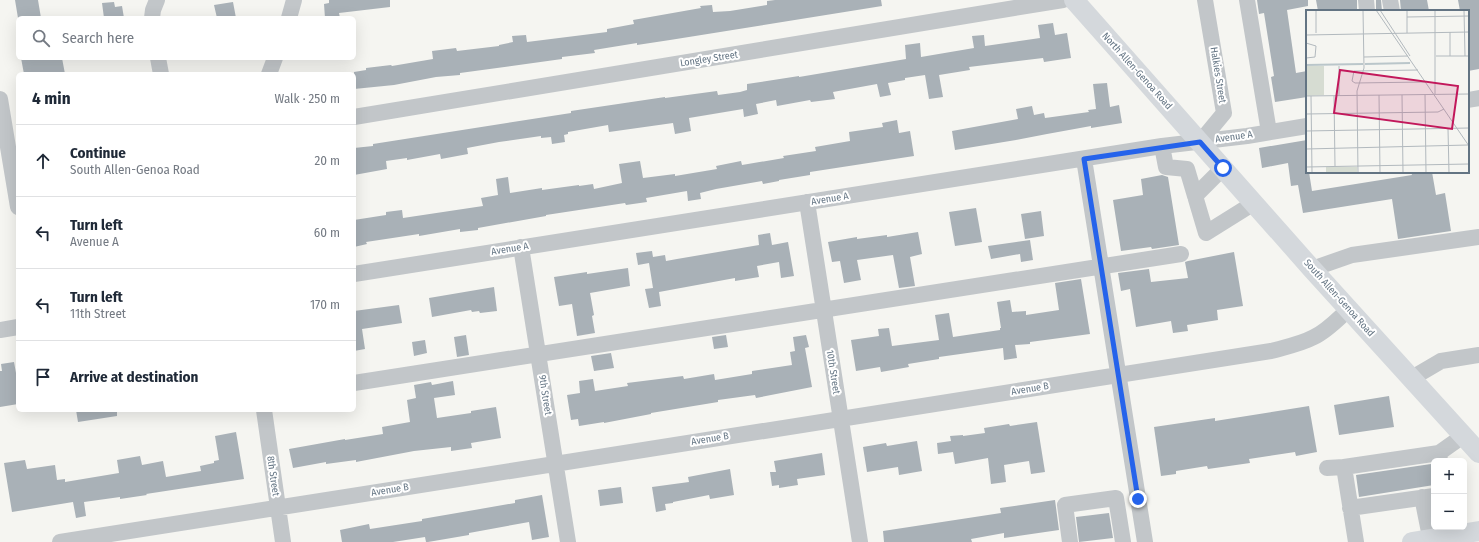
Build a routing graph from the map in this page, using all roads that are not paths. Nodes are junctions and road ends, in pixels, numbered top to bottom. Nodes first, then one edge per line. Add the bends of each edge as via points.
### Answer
1 (157, 0) edge
2 (294, 0) edge
3 (1063, 0) edge
4 (1074, 0) edge
5 (1205, 0) edge
6 (1247, 0) edge
7 (1366, 0) edge
8 (1390, 0) edge
9 (1367, 10) edge
10 (1392, 10) edge
11 (152, 16) edge
12 (290, 16) edge
13 (158, 60) edge
14 (274, 60) edge
15 (161, 72) edge
16 (270, 72) edge
17 (1479, 98) edge
18 (0, 99) edge
19 (1469, 100) edge
20 (356, 117) edge
21 (1306, 126) edge
22 (1269, 132) junction
23 (1200, 142) junction
24 (1162, 146) junction
25 (1084, 159) junction
26 (1223, 168) junction
27 (16, 195) edge
28 (1195, 196) junction
29 (807, 202) junction
30 (1254, 203) junction
31 (1479, 237) edge
32 (521, 248) junction
33 (1181, 254) dead end
34 (1101, 266) junction
35 (1312, 268) junction
36 (356, 274) edge
37 (824, 309) junction
38 (1349, 309) junction
39 (16, 327) edge
40 (0, 330) edge
41 (538, 354) junction
42 (1479, 354) edge
43 (1118, 375) junction
44 (1412, 378) junction
45 (356, 382) edge
46 (264, 412) edge
47 (841, 419) junction
48 (1463, 436) junction
49 (1479, 453) edge
50 (1440, 457) edge
51 (556, 464) junction
52 (1344, 467) junction
53 (1327, 468) dead end
54 (1428, 496) edge
55 (1138, 499) junction
56 (1117, 502) junction
57 (277, 508) junction
58 (1350, 508) junction
59 (1479, 531) edge
60 (1424, 541) edge
61 (60, 542) edge
62 (283, 542) edge
63 (568, 542) edge
64 (860, 542) edge
65 (1070, 542) edge
66 (1123, 542) edge
67 (1145, 542) edge
68 (1356, 542) edge

1 - 11 street
2 - 12 street
3 - 20 street, Longley Street
4 - 23 main road, North Allen-Genoa Road
5 - 23 street, Halkies Street via 1224,112
6 - 22 street
7 - 9 street
8 - 10 street
13 - 15 street
14 - 16 street
17 - 19 street
18 - 27 street
21 - 22 street, Avenue A
22 - 23 street, Avenue A
23 - 24 street, Avenue A
23 - 26 main road, South Allen-Genoa Road
24 - 25 street, Avenue A
24 - 28 street via 1166,167 1188,169
25 - 29 street, Avenue A
25 - 34 street
26 - 28 street
26 - 30 main road, South Allen-Genoa Road
28 - 30 street via 1206,233
29 - 32 street, Avenue A
29 - 37 street, 10th Street
30 - 35 main road, South Allen-Genoa Road
31 - 35 street via 1352,255
32 - 36 street, Avenue A
32 - 41 street, 9th Street
33 - 34 street
34 - 37 street
34 - 43 street
35 - 38 main road, South Allen-Genoa Road
37 - 41 street
37 - 47 street, 10th Street
38 - 43 street, Avenue B via 1330,327 1315,337 1297,344 1272,351
38 - 44 main road, South Allen-Genoa Road
39 - 40 street
41 - 45 street
41 - 51 street, 9th Street
42 - 44 street via 1441,361
43 - 47 street, Avenue B
43 - 55 street
44 - 48 main road, South Allen-Genoa Road
46 - 57 street, 8th Street
47 - 51 street, Avenue B
47 - 64 street, 10th Street
48 - 49 main road, South Allen-Genoa Road
48 - 50 street
50 - 52 street
51 - 57 street, Avenue B
51 - 63 street, 9th Street
52 - 53 street
52 - 58 street
54 - 58 street
54 - 60 street
55 - 56 street
55 - 67 street
56 - 65 street via 1116,498 1065,505
56 - 66 street
57 - 61 street, Avenue B
57 - 62 street, 8th Street
58 - 68 street
59 - 60 main road

